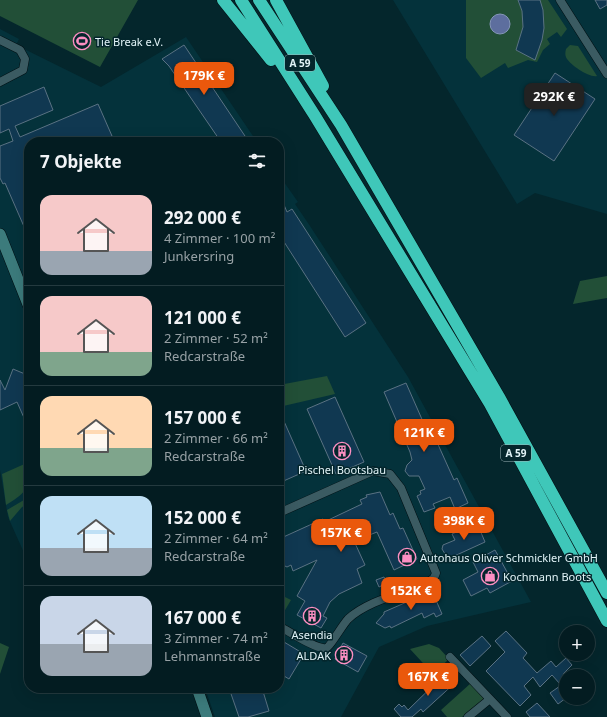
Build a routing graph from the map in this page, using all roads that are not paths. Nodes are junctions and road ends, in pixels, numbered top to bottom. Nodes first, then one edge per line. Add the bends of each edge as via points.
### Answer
1 (223, 0) edge
2 (241, 0) edge
3 (259, 0) edge
4 (276, 0) edge
5 (560, 0) edge
6 (0, 40) edge
7 (607, 74) edge
8 (0, 82) edge
9 (315, 116) junction
10 (341, 125) junction
11 (0, 234) edge
12 (3, 245) edge
13 (24, 295) edge
14 (284, 511) edge
15 (607, 593) edge
16 (607, 621) edge
17 (284, 629) edge
18 (450, 657) dead end
19 (199, 693) edge
20 (490, 699) junction
21 (207, 717) edge
22 (468, 717) edge
23 (507, 717) edge

1 - 9 highway
2 - 9 highway, A 59
3 - 10 highway, A 59
4 - 10 highway via 317,74
5 - 7 street
6 - 8 street via 20,50 25,59 23,70
9 - 16 highway, A 59 via 490,404
10 - 15 highway, A 59 via 500,397
11 - 12 main road
12 - 13 main road
14 - 17 street via 373,471 390,474 401,488 436,573 427,583 357,612 338,630 326,648 311,644
18 - 20 street
19 - 21 main road
20 - 22 street
20 - 23 street

